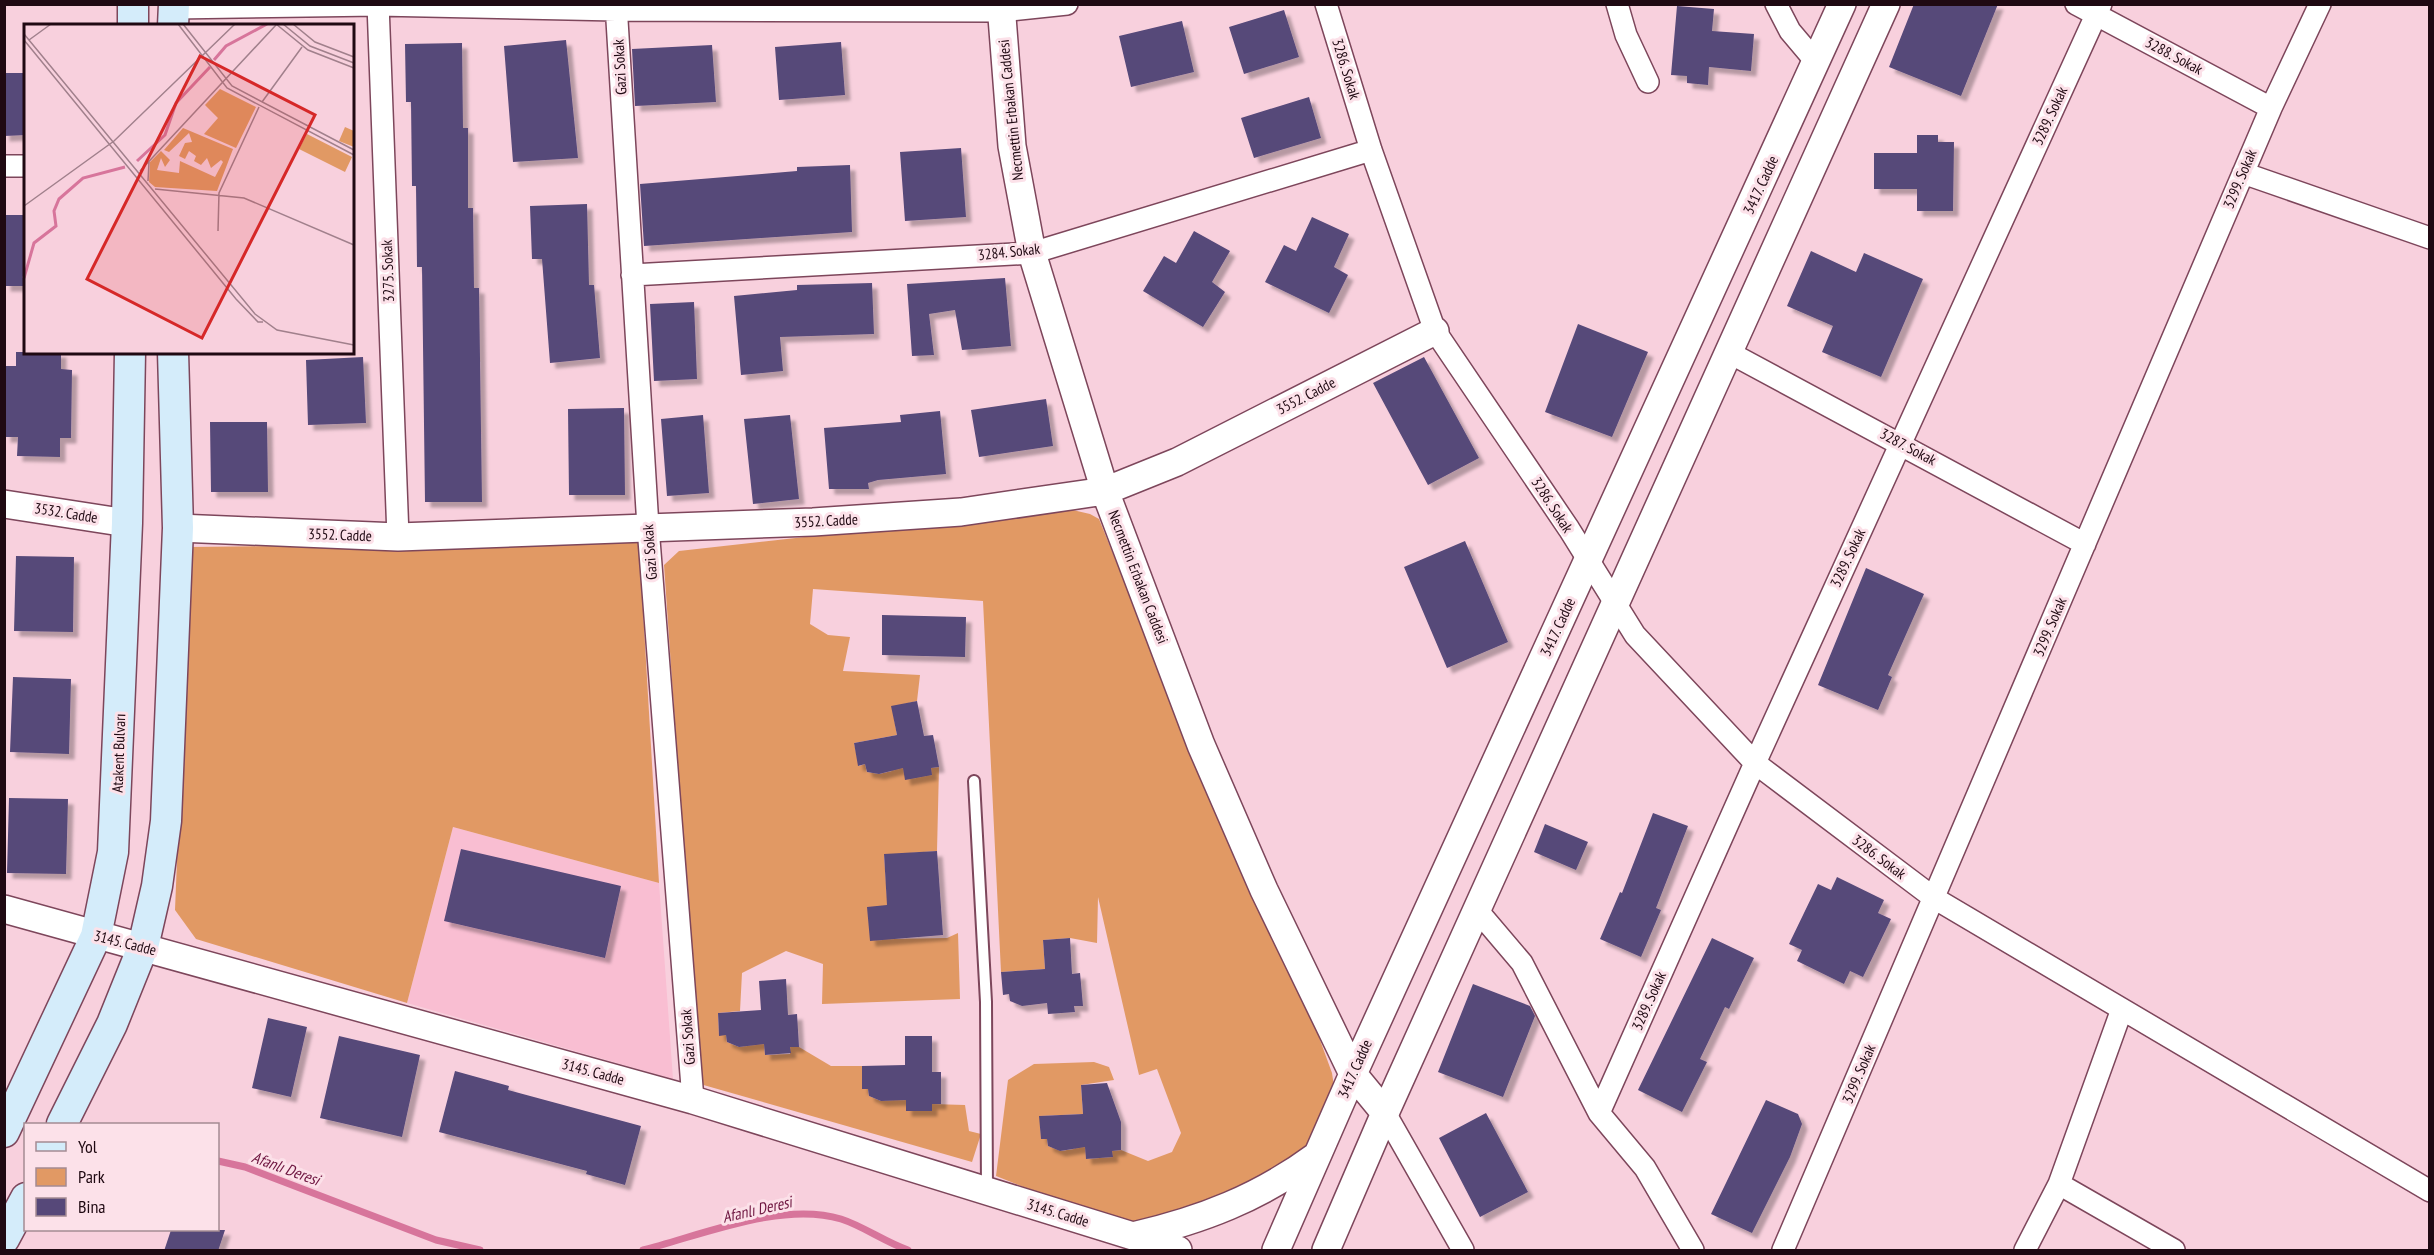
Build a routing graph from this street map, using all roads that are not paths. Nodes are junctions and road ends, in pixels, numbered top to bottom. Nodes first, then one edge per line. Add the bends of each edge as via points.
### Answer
1 (133, 4) edge
2 (378, 4) edge
3 (1067, 4) edge
4 (1326, 4) edge
5 (1617, 4) edge
6 (1776, 4) edge
7 (1842, 4) edge
8 (1886, 4) edge
9 (2076, 4) edge
10 (2320, 4) edge
11 (616, 7) edge
12 (785, 7) edge
13 (1001, 8) edge
14 (2098, 10) edge
15 (174, 13) edge
16 (133, 24) edge
17 (1817, 63) junction
18 (1648, 82) dead end
19 (1849, 87) junction
20 (2271, 108) junction
21 (1371, 150) junction
22 (4, 166) edge
23 (24, 166) edge
24 (2242, 173) junction
25 (2430, 238) edge
26 (1032, 253) junction
27 (632, 276) junction
28 (1435, 331) junction
29 (1730, 353) junction
30 (130, 354) edge
31 (173, 354) edge
32 (1901, 443) junction
33 (1105, 491) junction
34 (4, 504) edge
35 (127, 523) junction
36 (648, 527) junction
37 (178, 528) junction
38 (398, 537) junction
39 (2085, 544) junction
40 (1588, 564) junction
41 (1615, 607) junction
42 (1755, 763) junction
43 (974, 781) dead end
44 (1934, 898) junction
45 (4, 909) edge
46 (1477, 910) junction
47 (96, 936) junction
48 (143, 947) junction
49 (2122, 1009) junction
50 (1353, 1074) junction
51 (693, 1100) junction
52 (68, 1113) edge
53 (1385, 1113) junction
54 (1599, 1113) junction
55 (4, 1132) edge
56 (1317, 1155) junction
57 (2059, 1184) junction
58 (987, 1191) junction
59 (2430, 1191) edge
60 (24, 1202) edge
61 (1131, 1236) junction
62 (4, 1239) edge
63 (1178, 1251) edge
64 (1276, 1251) edge
65 (1326, 1251) edge
66 (1463, 1251) edge
67 (1693, 1251) edge
68 (1783, 1251) edge
69 (2025, 1251) edge
70 (2174, 1251) edge

1 - 16 main road
2 - 11 street
2 - 15 street
2 - 38 street, 3275. Sokak
3 - 13 street
4 - 21 street, 3286. Sokak
5 - 18 street via 1626,35
6 - 17 street via 1790,31
7 - 17 street, 3417. Cadde
8 - 19 street
9 - 14 street, 3288. Sokak
10 - 20 street, 3299. Sokak
11 - 12 street
11 - 27 street, Gazi Sokak
12 - 13 street
13 - 26 street, Necmettin Erbakan Caddesi via 1012,146
14 - 20 street, 3288. Sokak
14 - 32 street, 3289. Sokak
17 - 19 street
17 - 40 street, 3417. Cadde
19 - 29 street
20 - 24 street, 3299. Sokak
21 - 26 street, 3284. Sokak
21 - 28 street, 3286. Sokak
22 - 23 street
24 - 25 street
24 - 39 street, 3299. Sokak
26 - 27 street, 3284. Sokak
26 - 33 street, Necmettin Erbakan Caddesi
27 - 36 street, Gazi Sokak
28 - 33 street, 3552. Cadde via 1177,462
28 - 40 street, 3286. Sokak via 1569,529
29 - 32 street, 3287. Sokak
29 - 41 street
30 - 35 main road, Atakent Bulvarı
31 - 37 main road
32 - 39 street, 3287. Sokak
32 - 42 street, 3289. Sokak
33 - 36 street, 3552. Cadde via 961,512
33 - 50 street, Necmettin Erbakan Caddesi via 1201,745 1264,890
34 - 35 street, 3532. Cadde
35 - 47 main road, Atakent Bulvarı via 113,852
36 - 38 street, 3552. Cadde
36 - 51 street, Gazi Sokak
37 - 38 street, 3552. Cadde
37 - 48 main road via 166,820
39 - 44 street, 3299. Sokak
40 - 41 street, 3286. Sokak
40 - 50 street, 3417. Cadde
41 - 42 street, 3286. Sokak via 1635,635
41 - 46 street
42 - 44 street, 3286. Sokak
42 - 54 street, 3289. Sokak
43 - 58 lane via 986,1002
44 - 49 street, 3286. Sokak
44 - 68 street, 3299. Sokak
45 - 47 street, 3145. Cadde
46 - 53 street
46 - 54 street via 1522,963
47 - 48 street, 3145. Cadde
47 - 55 main road, Atakent Bulvarı
48 - 51 street, 3145. Cadde
48 - 52 main road via 112,1024
49 - 57 street
49 - 59 street, 3286. Sokak
50 - 53 street, Necmettin Erbakan Caddesi
50 - 56 street, 3417. Cadde
51 - 58 street, 3145. Cadde
53 - 65 street
53 - 66 street
54 - 67 street via 1645,1168
56 - 61 street via 1280,1183 1235,1204 1178,1226
56 - 64 street, 3417. Cadde
57 - 69 street
57 - 70 street
58 - 61 street, 3145. Cadde
60 - 62 main road
61 - 63 street, 3145. Cadde

